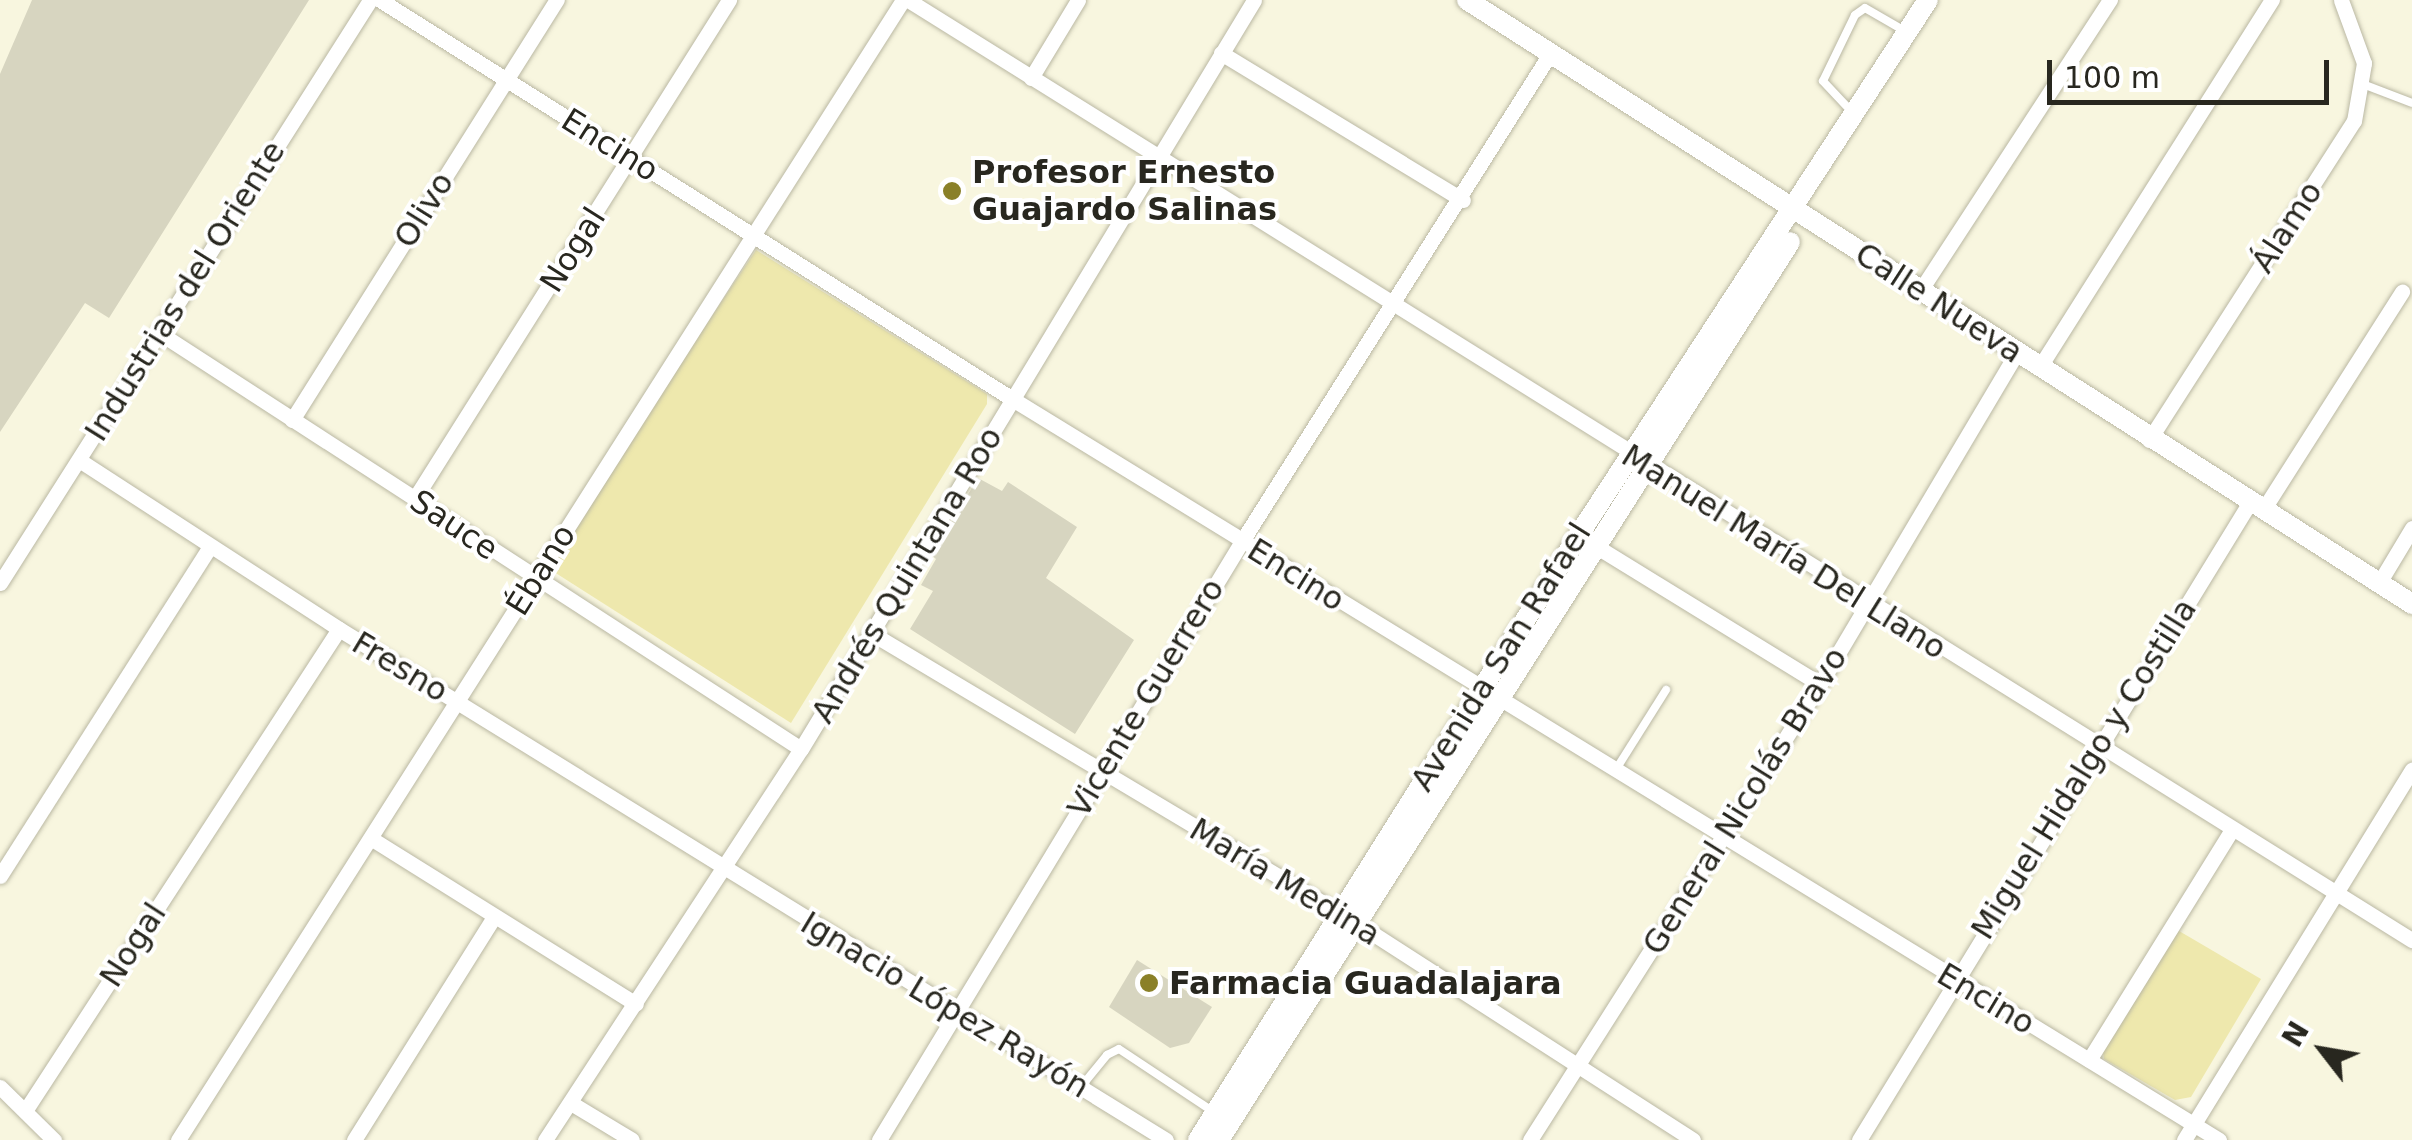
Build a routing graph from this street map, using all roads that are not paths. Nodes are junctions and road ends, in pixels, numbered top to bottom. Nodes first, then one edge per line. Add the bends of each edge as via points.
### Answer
1 (370, 0) edge
2 (380, 0) edge
3 (556, 0) edge
4 (729, 0) edge
5 (906, 0) edge
6 (1078, 0) edge
7 (1254, 0) edge
8 (1466, 0) edge
9 (1928, 0) edge
10 (2110, 0) edge
11 (2272, 0) edge
12 (2341, 0) edge
13 (1907, 33) junction
14 (1221, 53) junction
15 (1548, 57) junction
16 (1030, 78) junction
17 (506, 80) junction
18 (2365, 85) junction
19 (2412, 103) edge
20 (1856, 114) junction
21 (631, 158) junction
22 (1159, 158) junction
23 (1463, 200) junction
24 (1800, 212) junction
25 (754, 237) junction
26 (1920, 291) junction
27 (2402, 292) dead end
28 (1395, 305) junction
29 (158, 332) junction
30 (2016, 354) junction
31 (2039, 368) junction
32 (1014, 400) junction
33 (292, 420) junction
34 (2149, 440) junction
35 (79, 460) junction
36 (1638, 461) junction
37 (415, 498) junction
38 (2257, 506) junction
39 (2412, 528) edge
40 (1586, 540) junction
41 (1242, 541) junction
42 (210, 546) junction
43 (534, 580) junction
44 (0, 583) edge
45 (2380, 583) junction
46 (1869, 604) junction
47 (2412, 604) edge
48 (339, 630) junction
49 (872, 632) junction
50 (1820, 684) junction
51 (1666, 690) dead end
52 (1488, 693) junction
53 (460, 704) junction
54 (2095, 746) junction
55 (801, 749) junction
56 (2412, 768) edge
57 (1614, 771) junction
58 (1100, 772) junction
59 (2232, 830) junction
60 (1724, 838) junction
61 (372, 839) junction
62 (724, 870) junction
63 (0, 876) edge
64 (2335, 894) junction
65 (494, 917) junction
66 (1348, 918) junction
67 (2412, 940) edge
68 (1956, 981) junction
69 (636, 1004) junction
70 (955, 1013) junction
71 (2089, 1060) junction
72 (1576, 1068) junction
73 (0, 1087) edge
74 (1080, 1088) junction
75 (570, 1104) junction
76 (25, 1111) junction
77 (2194, 1124) junction
78 (1221, 1125) edge
79 (54, 1140) edge
80 (178, 1140) edge
81 (354, 1140) edge
82 (545, 1140) edge
83 (632, 1140) edge
84 (880, 1140) edge
85 (1166, 1140) edge
86 (1198, 1140) edge
87 (1530, 1140) edge
88 (1693, 1140) edge
89 (1859, 1140) edge
90 (2184, 1140) edge
91 (2219, 1140) edge

1 - 29 street, Industrias del Oriente
2 - 17 street, Encino
3 - 17 street, Olivo
4 - 21 street, Nogal
5 - 16 street, Manuel María Del Llano
5 - 25 street, Ébano
6 - 16 street
7 - 14 street, Andrés Quintana Roo
8 - 15 street, Calle Nueva
9 - 13 street, Avenida San Rafael
10 - 26 street
11 - 31 street
12 - 18 street
13 - 20 street, Avenida San Rafael
13 - 20 lane via 1865,8 1856,15 1823,81
14 - 22 street, Andrés Quintana Roo
14 - 23 street
15 - 23 street, Vicente Guerrero
15 - 24 street, Calle Nueva
16 - 22 street, Manuel María Del Llano
17 - 21 street, Encino
17 - 33 street, Olivo
18 - 19 lane
18 - 34 street, Álamo via 2347,134
20 - 24 street, Avenida San Rafael
21 - 25 street, Encino
21 - 37 street, Nogal
22 - 28 street, Manuel María Del Llano
22 - 32 street, Andrés Quintana Roo
23 - 28 street, Vicente Guerrero
24 - 26 street, Calle Nueva
24 - 36 street, Avenida San Rafael
25 - 32 street, Encino
25 - 43 street, Ébano
26 - 30 street, Calle Nueva
27 - 38 street, Miguel Hidalgo y Costilla
28 - 36 street, Manuel María Del Llano
28 - 41 street, Vicente Guerrero
29 - 33 street, Sauce
29 - 35 street, Industrias del Oriente
30 - 31 street, Calle Nueva
30 - 46 street, General Nicolás Bravo
31 - 34 street, Calle Nueva
32 - 41 street, Encino
32 - 49 street, Andrés Quintana Roo
33 - 37 street, Sauce
34 - 38 street, Calle Nueva
35 - 42 street, Fresno
35 - 44 street, Industrias del Oriente
36 - 40 street, Avenida San Rafael
36 - 46 street, Manuel María Del Llano
37 - 43 street, Sauce
38 - 45 street, Calle Nueva
38 - 54 street, Miguel Hidalgo y Costilla
39 - 45 street
40 - 50 street
40 - 52 street, Avenida San Rafael
41 - 52 street, Encino
41 - 58 street, Vicente Guerrero
42 - 48 street, Fresno
42 - 63 street
43 - 53 street, Ébano
43 - 55 street, Sauce
45 - 47 street, Calle Nueva
46 - 50 street, General Nicolás Bravo
46 - 54 street, Manuel María Del Llano
48 - 53 street, Fresno
48 - 76 street, Nogal
49 - 55 street, Andrés Quintana Roo
49 - 58 street, María Medina
50 - 60 street, General Nicolás Bravo
51 - 57 lane
52 - 57 street, Encino
52 - 66 street, Avenida San Rafael
53 - 61 street, Ébano
53 - 62 street, Fresno
54 - 59 street, Manuel María Del Llano
54 - 68 street, Miguel Hidalgo y Costilla
55 - 62 street, Andrés Quintana Roo
56 - 64 street
57 - 60 street, Encino
58 - 66 street, María Medina
58 - 70 street, Vicente Guerrero
59 - 64 street, Manuel María Del Llano
59 - 71 street
60 - 68 street, Encino
60 - 72 street, General Nicolás Bravo
61 - 65 street
61 - 80 street, Ébano
62 - 69 street, Andrés Quintana Roo
62 - 70 street, Ignacio López Rayón
64 - 67 street, Manuel María Del Llano
64 - 77 street
65 - 69 street
65 - 81 street
66 - 72 street, María Medina
66 - 78 street, Avenida San Rafael
68 - 71 street, Encino
68 - 89 street, Miguel Hidalgo y Costilla
69 - 75 street, Andrés Quintana Roo
70 - 74 street, Ignacio López Rayón
70 - 84 street, Vicente Guerrero
71 - 77 street, Encino
72 - 87 street, General Nicolás Bravo
72 - 88 street, María Medina
73 - 76 street
74 - 78 lane via 1106,1054 1119,1050
74 - 85 street, Ignacio López Rayón
75 - 82 street, Andrés Quintana Roo
75 - 83 street
76 - 79 street
77 - 90 street
77 - 91 street, Encino
78 - 86 street, Avenida San Rafael

